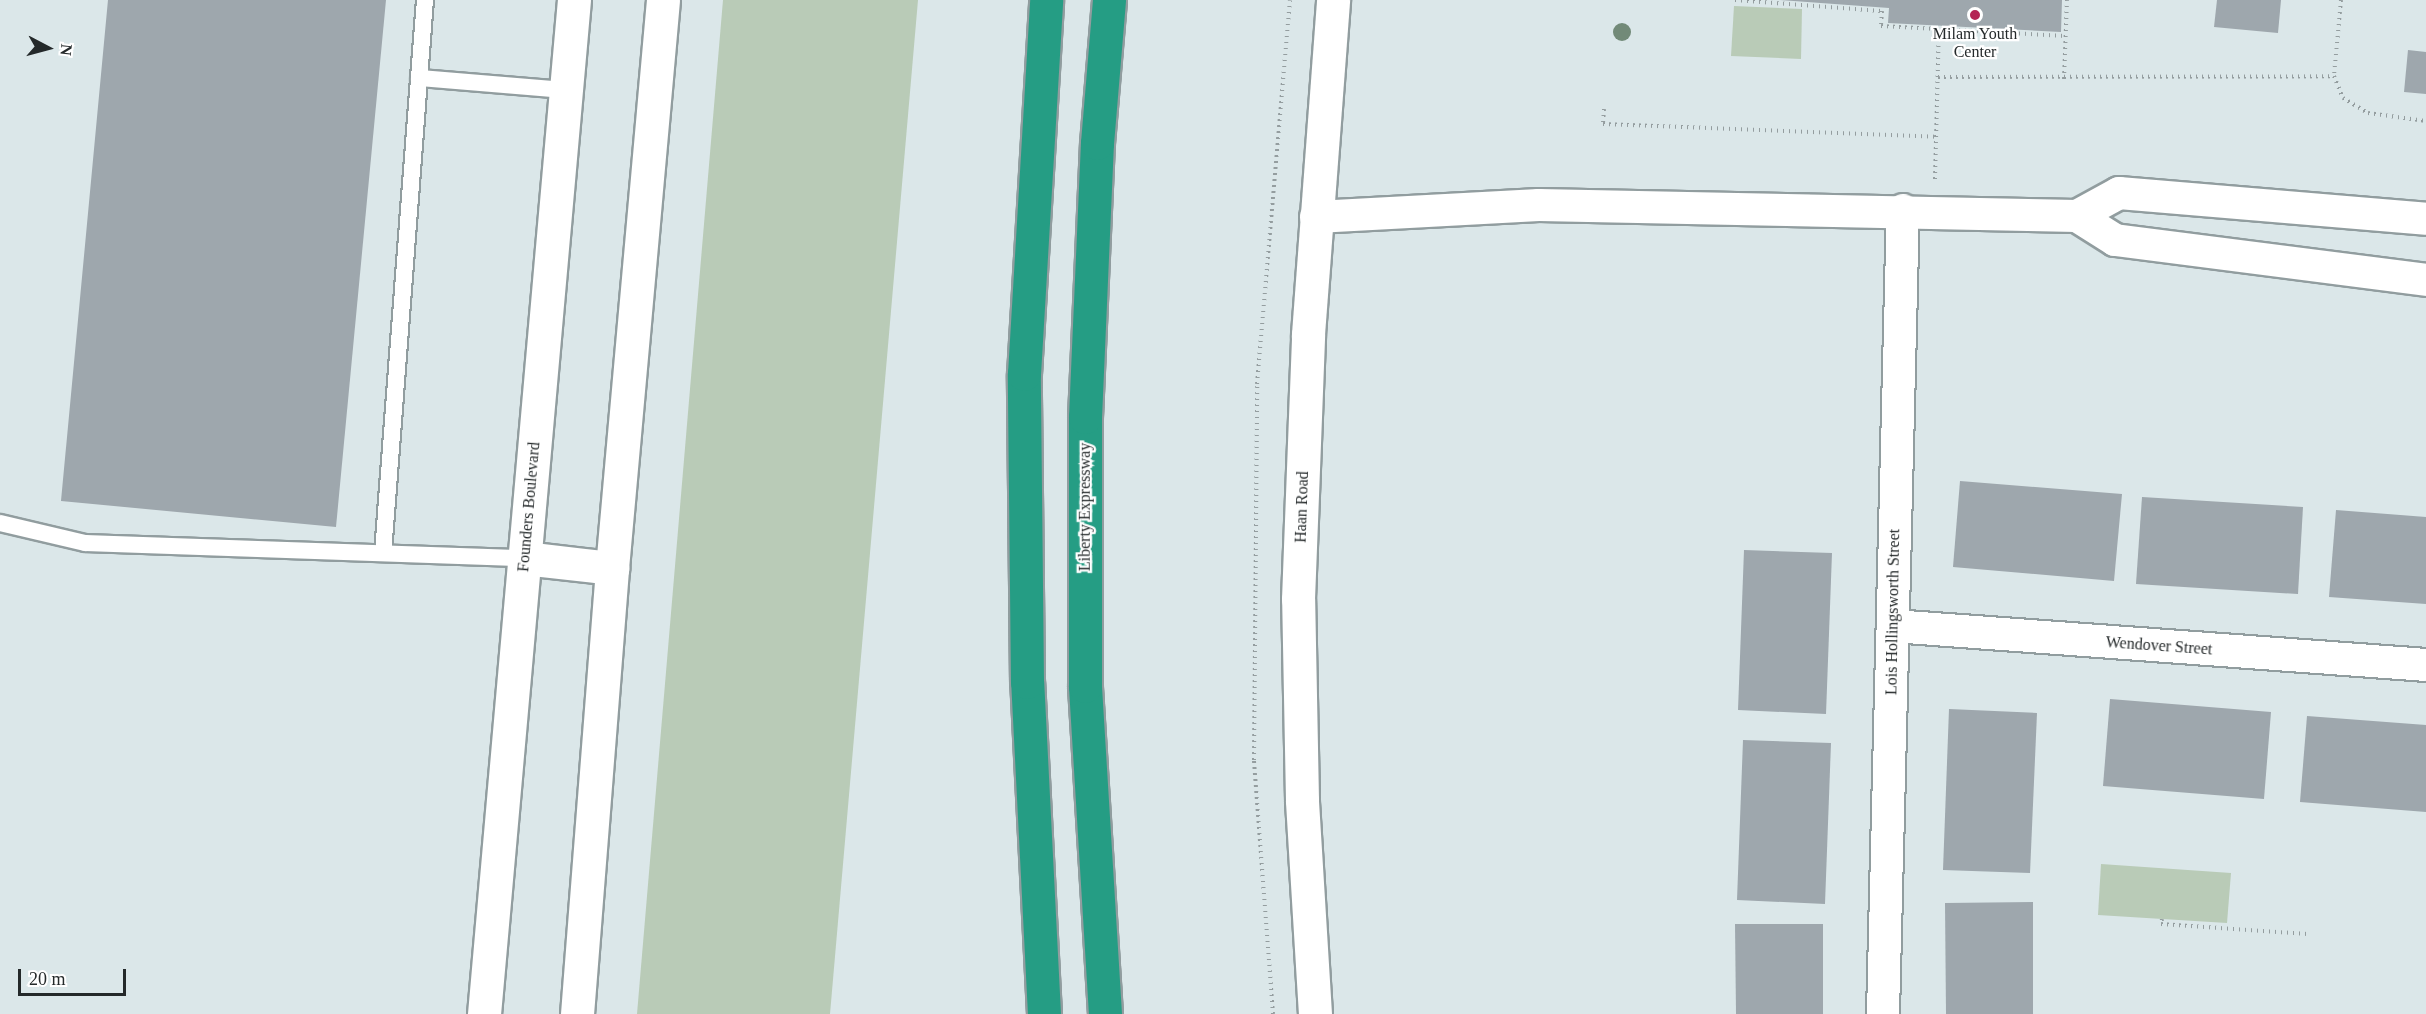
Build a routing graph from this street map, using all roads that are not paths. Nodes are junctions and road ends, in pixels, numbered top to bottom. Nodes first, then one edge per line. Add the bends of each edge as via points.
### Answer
1 (425, 0) edge
2 (574, 0) edge
3 (663, 0) edge
4 (1046, 0) edge
5 (1109, 0) edge
6 (1333, 0) edge
7 (419, 78) junction
8 (566, 90) junction
9 (1903, 210) junction
10 (2077, 216) junction
11 (1316, 217) junction
12 (2426, 219) edge
13 (2426, 280) edge
14 (0, 523) edge
15 (383, 553) junction
16 (524, 558) junction
17 (612, 568) junction
18 (1893, 626) junction
19 (2426, 665) edge
20 (484, 1014) edge
21 (576, 1014) edge
22 (1044, 1014) edge
23 (1105, 1014) edge
24 (1315, 1014) edge
25 (1883, 1014) edge

1 - 7 lane
2 - 8 street, Founders Boulevard
3 - 17 street
4 - 22 highway via 1024,375 1027,682
5 - 23 highway, Liberty Expressway via 1096,143 1085,417 1086,686
6 - 11 street, Haan Road
7 - 8 lane
7 - 15 lane
8 - 16 street, Founders Boulevard
9 - 10 street
9 - 11 street via 1539,205
9 - 18 street, Lois Hollingsworth Street
10 - 12 street via 2118,193
10 - 13 street via 2115,240
11 - 24 street, Haan Road via 1298,599 1302,800
14 - 15 lane via 85,543
15 - 16 lane
16 - 17 street
16 - 20 street, Founders Boulevard
17 - 21 street
18 - 19 street, Wendover Street
18 - 25 street, Lois Hollingsworth Street

